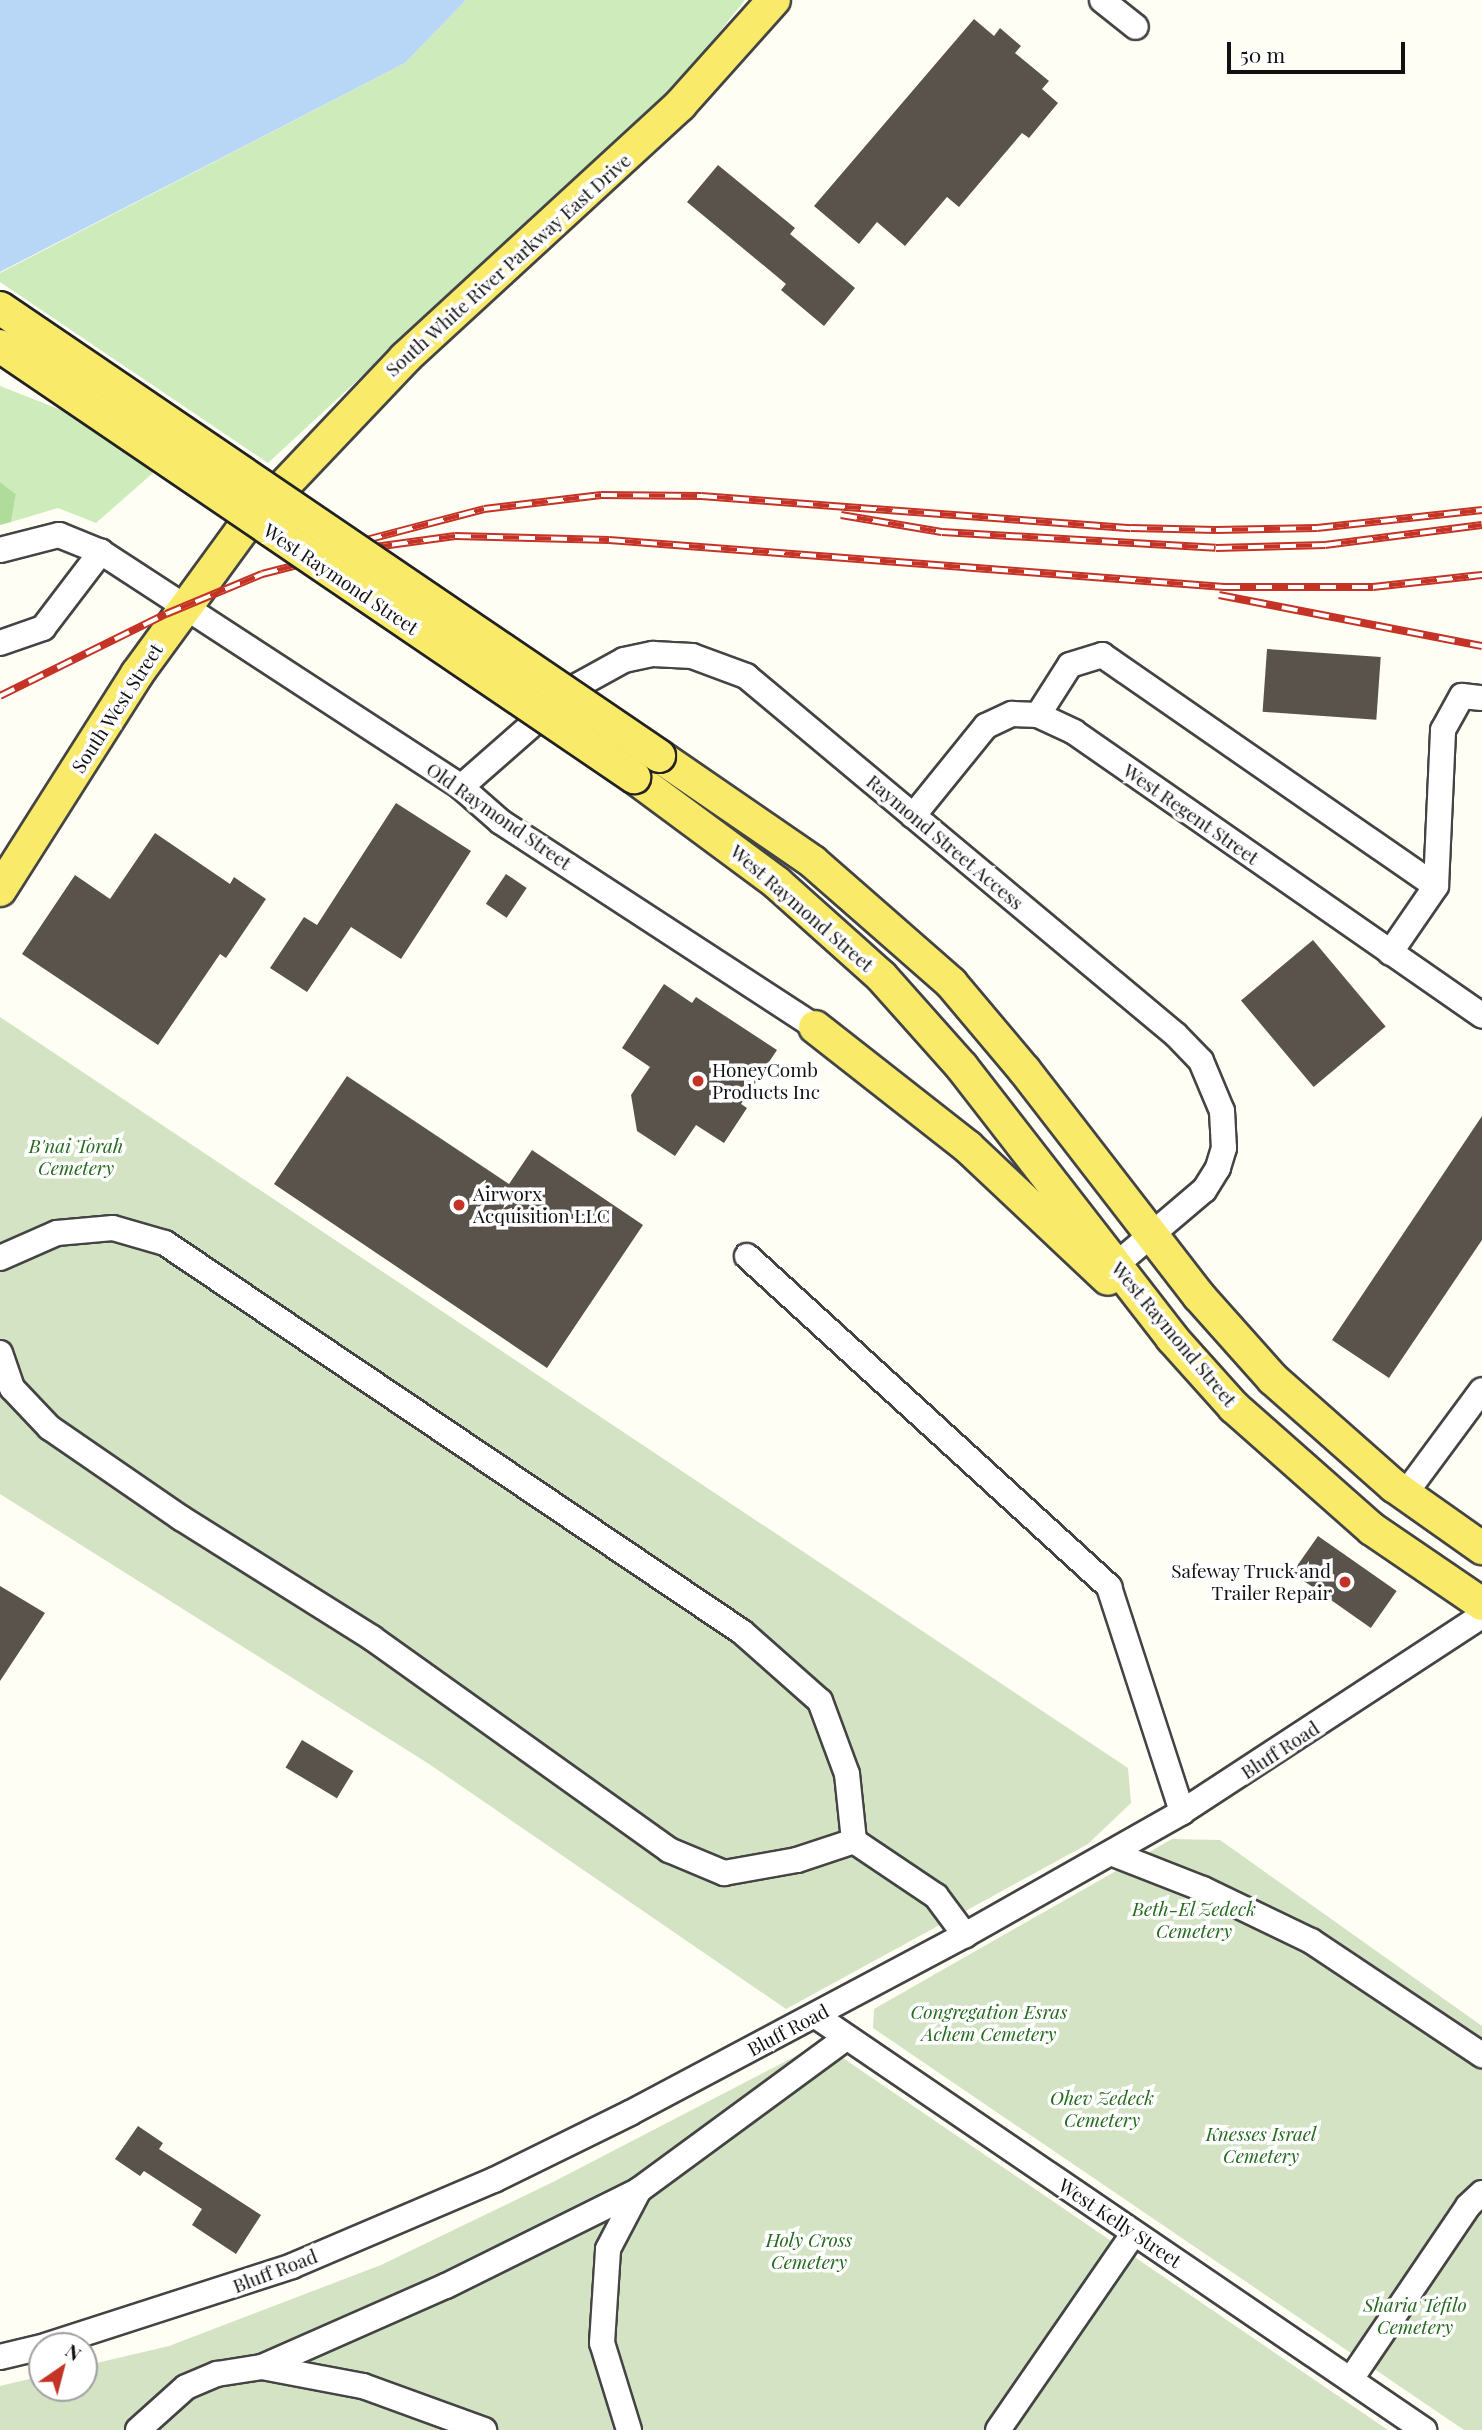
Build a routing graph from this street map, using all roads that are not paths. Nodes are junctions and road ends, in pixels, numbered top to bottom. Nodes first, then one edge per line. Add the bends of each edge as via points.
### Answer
1 (774, 0) edge
2 (1102, 0) edge
3 (1136, 27) dead end
4 (0, 308) edge
5 (0, 346) edge
6 (242, 530) joint
7 (0, 550) edge
8 (101, 552) junction
9 (183, 606) junction
10 (0, 643) edge
11 (1482, 698) edge
12 (1038, 715) junction
13 (461, 787) junction
14 (914, 816) junction
15 (1436, 886) junction
16 (0, 890) edge
17 (1390, 953) junction
18 (1482, 1016) edge
19 (815, 1027) joint
20 (1153, 1236) junction
21 (747, 1256) dead end
22 (0, 1258) edge
23 (1116, 1265) junction
24 (1172, 1338) junction
25 (0, 1353) edge
26 (1482, 1390) edge
27 (1405, 1494) junction
28 (1482, 1548) edge
29 (1482, 1604) edge
30 (1482, 1616) edge
31 (1182, 1812) junction
32 (1143, 1834) junction
33 (855, 1841) junction
34 (1111, 1853) junction
35 (1157, 1872) junction
36 (965, 1935) junction
37 (816, 2016) junction
38 (846, 2038) junction
39 (1482, 2055) edge
40 (639, 2190) junction
41 (1482, 2193) edge
42 (1134, 2233) junction
43 (87, 2332) edge
44 (28, 2350) edge
45 (0, 2357) edge
46 (262, 2367) junction
47 (1351, 2379) junction
48 (142, 2427) edge
49 (1421, 2429) edge
50 (484, 2430) edge
51 (629, 2430) edge
52 (998, 2430) edge

1 - 6 main road, South White River Parkway East Drive via 680,106 405,358
2 - 3 street
4 - 20 main road, West Raymond Street, bridge via 813,862 951,983 1026,1071
5 - 23 main road, West Raymond Street, bridge via 634,778 777,883 881,976 962,1067
6 - 9 main road, South West Street
7 - 8 street, Old Raymond Street via 59,535
8 - 9 street, Old Raymond Street
8 - 10 street via 43,628
9 - 13 street, Old Raymond Street
9 - 16 main road, South West Street
11 - 15 street via 1462,696 1443,730
12 - 14 street, West Regent Street via 1012,714 986,726
12 - 15 street via 1070,665 1102,655
12 - 17 street, West Regent Street via 1074,732
13 - 14 street, Raymond Street Access via 575,687 606,667 653,654 692,656 746,676
13 - 19 street, Old Raymond Street via 501,822
14 - 20 street, Raymond Street Access via 1177,1035 1200,1060 1222,1111 1221,1159 1204,1190
15 - 17 street
17 - 18 street, West Regent Street
19 - 24 main road via 1000,1175
20 - 23 street, Raymond Street Access
20 - 27 main road, West Raymond Street via 1273,1379
21 - 31 street via 1108,1587
22 - 33 street via 57,1233 113,1228 165,1242 720,1616 820,1701 847,1774
23 - 24 main road, West Raymond Street
24 - 29 main road, West Raymond Street via 1234,1407 1325,1491
25 - 33 street via 12,1388 50,1428 181,1518 372,1638 669,1850 724,1873 797,1860
26 - 27 street
27 - 28 main road, West Raymond Street
30 - 31 street, Bluff Road
31 - 32 street, Bluff Road
32 - 34 street, Bluff Road
32 - 35 street
33 - 36 street via 936,1896
34 - 35 street
34 - 36 street, Bluff Road
35 - 39 street via 1311,1941
36 - 37 street, Bluff Road
37 - 38 street, West Kelly Street
37 - 43 street, Bluff Road via 494,2180 292,2266
38 - 40 street
38 - 42 street, West Kelly Street
40 - 46 street via 446,2286
40 - 51 street via 608,2249 603,2343
41 - 47 street via 1468,2206
42 - 47 street, West Kelly Street
42 - 52 street
44 - 45 street, Bluff Road
46 - 48 street via 233,2370 194,2383 171,2396
46 - 50 street via 363,2386
47 - 49 street, West Kelly Street

